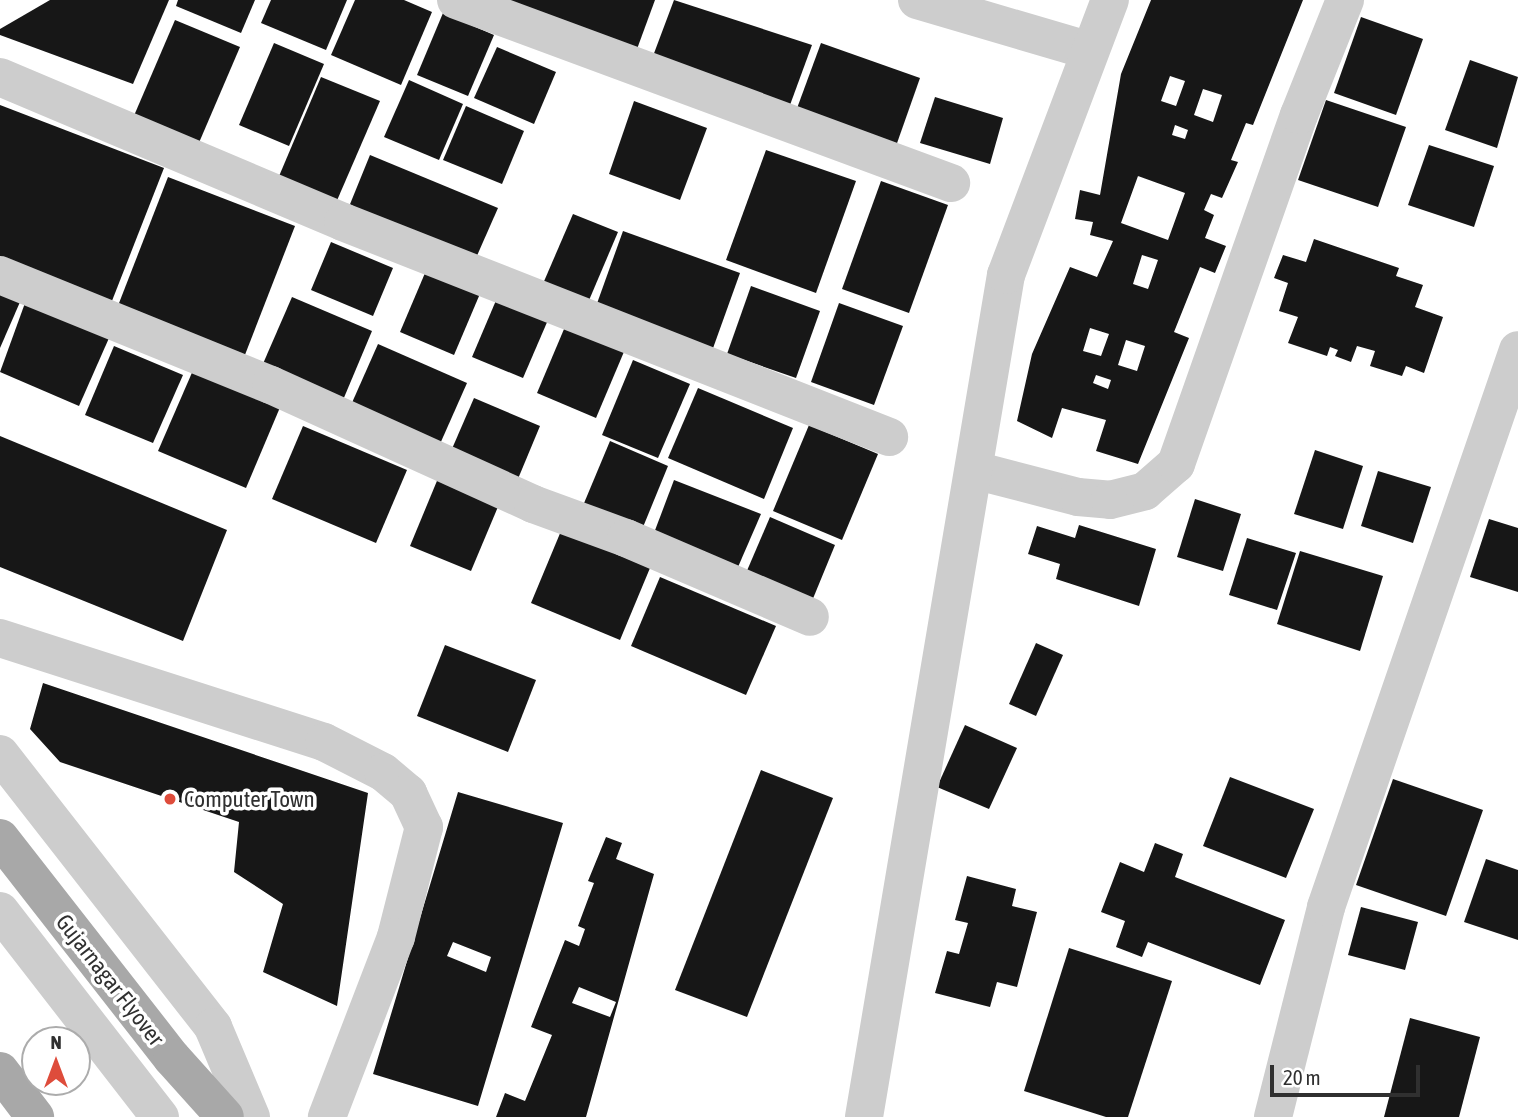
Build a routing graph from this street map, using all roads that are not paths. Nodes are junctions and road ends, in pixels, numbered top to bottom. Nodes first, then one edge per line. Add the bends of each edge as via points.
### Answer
1 (456, 0) edge
2 (1110, 0) edge
3 (1345, 0) edge
4 (927, 2) edge
5 (1090, 51) junction
6 (0, 77) edge
7 (951, 183) dead end
8 (0, 275) edge
9 (1518, 350) edge
10 (889, 437) dead end
11 (974, 470) junction
12 (810, 617) dead end
13 (0, 638) edge
14 (0, 754) edge
15 (0, 838) edge
16 (0, 911) edge
17 (0, 1071) edge
18 (36, 1117) edge
19 (160, 1117) edge
20 (225, 1117) edge
21 (251, 1117) edge
22 (327, 1117) edge
23 (864, 1117) edge
24 (1273, 1117) edge

1 - 7 street
2 - 5 street
3 - 11 street via 1299,115 1175,464 1144,491 1110,500 1078,497
4 - 5 street
5 - 11 street via 1006,275
6 - 10 street via 343,222
8 - 12 street via 271,385 533,504 626,538
9 - 24 street via 1326,906
11 - 23 street
13 - 22 street via 324,742 383,772 408,793 424,827 396,937
14 - 21 street via 213,1027
15 - 20 main road, Gujarnagar Flyover via 172,1058
16 - 19 street
17 - 18 main road

